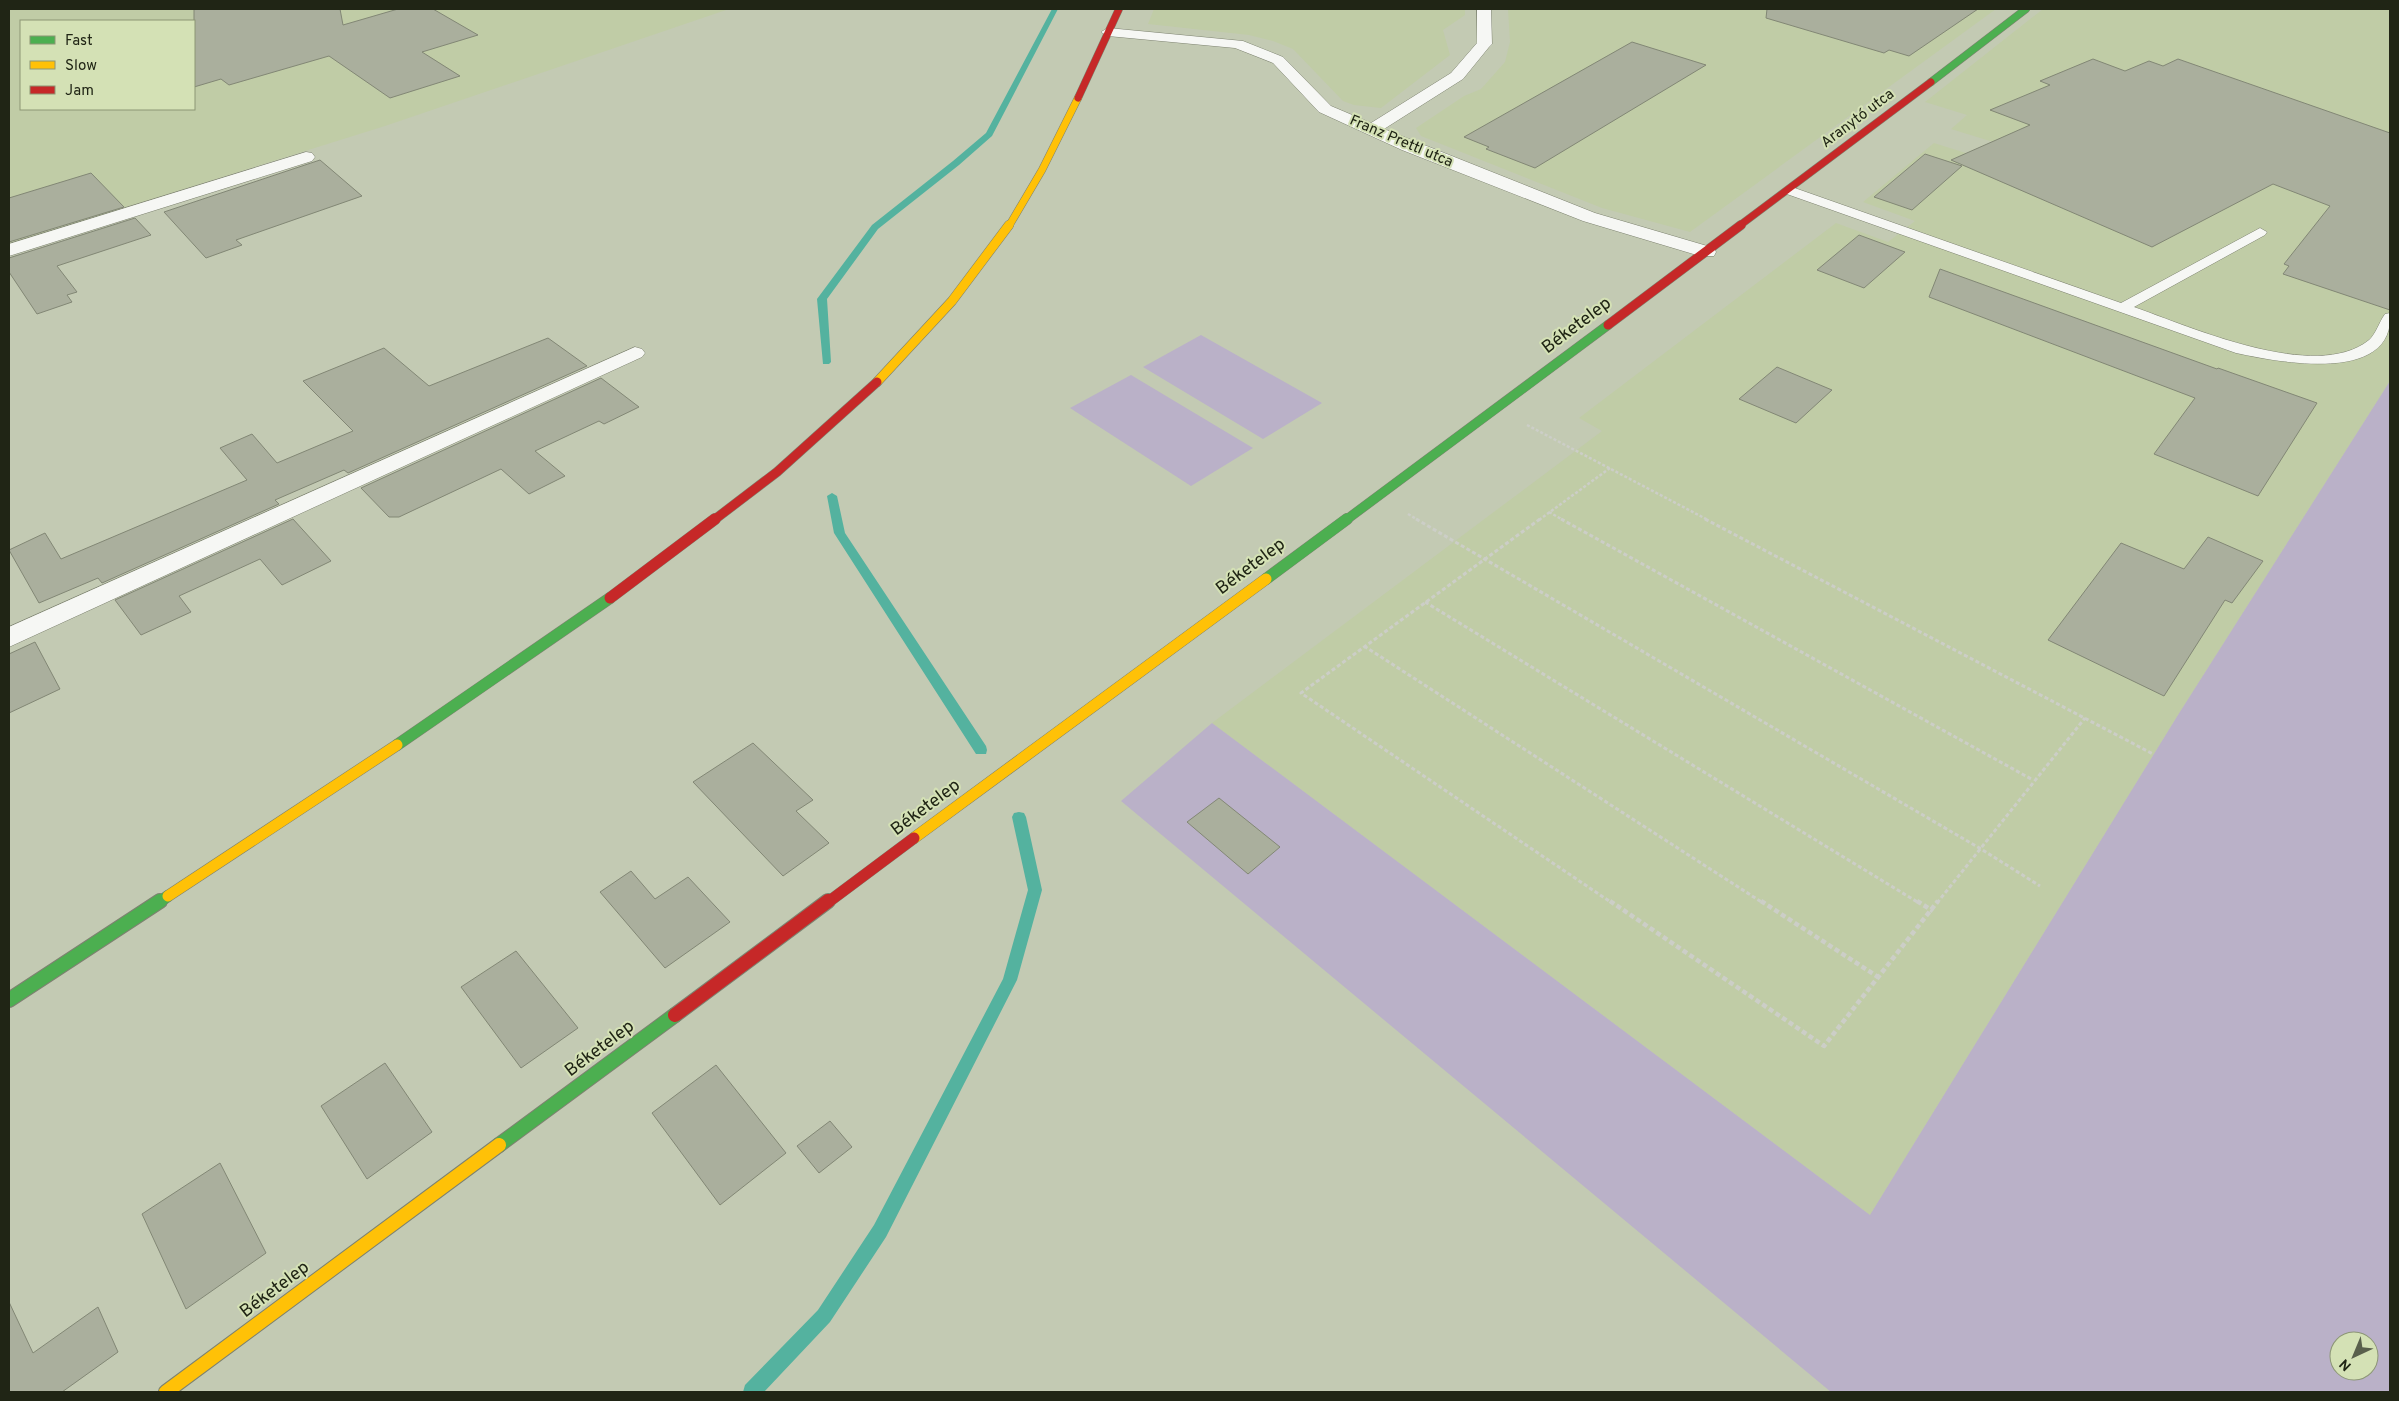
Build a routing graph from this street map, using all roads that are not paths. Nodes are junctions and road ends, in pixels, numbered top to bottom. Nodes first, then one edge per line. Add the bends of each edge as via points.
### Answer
1 (1119, 9) edge
2 (1484, 9) edge
3 (2026, 9) edge
4 (1108, 32) junction
5 (1372, 130) junction
6 (306, 158) dead end
7 (1789, 190) junction
8 (2260, 232) dead end
9 (9, 250) edge
10 (1707, 252) junction
11 (2122, 308) junction
12 (2390, 317) edge
13 (634, 353) dead end
14 (9, 638) edge
15 (9, 1000) edge
16 (166, 1392) edge

1 - 4 street
2 - 5 street via 1484,44 1457,76
3 - 7 street, Aranytó utca
4 - 5 street, Franz Prettl utca via 1238,44 1255,49 1278,60 1325,109
4 - 15 street via 1036,181 1011,222 950,304 906,353 819,435 746,497 652,569 503,675
5 - 10 street, Franz Prettl utca via 1589,217
6 - 9 street
7 - 10 street, Aranytó utca
7 - 11 lane
8 - 11 lane
10 - 16 street, Béketelep
11 - 12 lane via 2236,348 2299,359 2326,359 2363,351 2375,342
13 - 14 street

